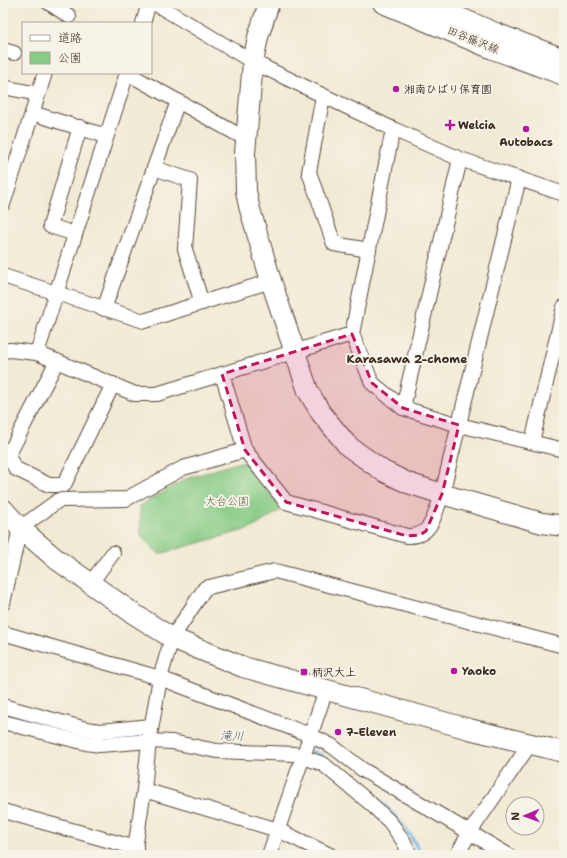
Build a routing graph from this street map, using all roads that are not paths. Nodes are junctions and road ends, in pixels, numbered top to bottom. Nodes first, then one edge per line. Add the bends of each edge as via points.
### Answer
1 (49, 3) edge
2 (149, 3) edge
3 (154, 3) edge
4 (269, 3) edge
5 (383, 3) edge
6 (425, 3) edge
7 (70, 14) edge
8 (143, 22) edge
9 (564, 59) edge
10 (253, 62) junction
11 (45, 74) edge
12 (127, 74) edge
13 (129, 74) edge
14 (564, 75) edge
15 (3, 87) edge
16 (38, 94) junction
17 (323, 96) junction
18 (178, 101) junction
19 (32, 113) junction
20 (80, 127) junction
21 (393, 129) junction
22 (106, 136) junction
23 (246, 139) junction
24 (460, 159) junction
25 (154, 168) junction
26 (520, 178) junction
27 (564, 194) edge
28 (3, 204) edge
29 (75, 234) junction
30 (369, 250) junction
31 (3, 276) edge
32 (271, 281) junction
33 (56, 293) junction
34 (202, 303) junction
35 (564, 307) edge
36 (104, 309) junction
37 (352, 334) junction
38 (3, 351) edge
39 (294, 351) junction
40 (36, 353) junction
41 (57, 361) junction
42 (222, 374) junction
43 (113, 384) junction
44 (403, 408) junction
45 (459, 425) junction
46 (532, 442) junction
47 (245, 450) junction
48 (564, 450) edge
49 (5, 452) edge
50 (442, 494) junction
51 (3, 509) edge
52 (564, 526) edge
53 (20, 528) junction
54 (113, 553) dead end
55 (8, 555) edge
56 (90, 584) junction
57 (3, 603) edge
58 (3, 632) edge
59 (172, 638) junction
60 (564, 646) edge
61 (160, 678) junction
62 (326, 690) junction
63 (3, 706) edge
64 (3, 722) edge
65 (151, 726) junction
66 (310, 736) junction
67 (149, 742) junction
68 (530, 744) junction
69 (564, 752) edge
70 (303, 757) junction
71 (144, 790) junction
72 (3, 812) edge
73 (278, 830) junction
74 (470, 832) junction
75 (135, 851) edge
76 (269, 855) edge
77 (330, 855) edge
78 (410, 855) edge
79 (457, 855) edge
80 (508, 855) edge

1 - 7 street
2 - 8 street
3 - 10 street
4 - 10 street
5 - 14 street, 田谷藤沢線 via 493,49
6 - 9 street, 田谷藤沢線
10 - 17 street
10 - 23 street
11 - 16 street
12 - 22 street
13 - 18 street
15 - 16 street
16 - 19 street
17 - 21 street
17 - 30 street via 309,172 334,244
18 - 23 street
18 - 25 street
19 - 20 street
19 - 28 street
20 - 22 street
20 - 29 street via 50,226
21 - 24 street
21 - 30 street
22 - 29 street
23 - 32 street via 246,191
24 - 26 street
24 - 44 street
25 - 34 street via 190,180 185,249
25 - 36 street
26 - 27 street
26 - 45 street
29 - 33 street
30 - 37 street
31 - 33 street
32 - 34 street
32 - 39 street
33 - 36 street
33 - 40 street
34 - 36 street via 144,321
35 - 46 street
37 - 39 street
37 - 44 street via 372,383
38 - 40 street
39 - 42 street
39 - 50 street via 308,391 348,446 383,471 408,483
40 - 41 street
41 - 43 street
41 - 49 street
42 - 43 street via 157,394 135,394
42 - 47 street
43 - 49 street via 64,485 48,485 16,469
44 - 45 street
45 - 46 street
45 - 50 street
46 - 48 street
47 - 50 street via 286,502 407,536 420,535 426,531
47 - 53 street via 183,468 126,499 59,500
50 - 52 street via 542,523
51 - 53 street
53 - 55 street
53 - 56 street
54 - 56 street
55 - 57 street
56 - 59 street
58 - 61 street
59 - 60 street via 205,588 275,571
59 - 61 street
59 - 62 street via 243,668
61 - 65 street
61 - 66 street
62 - 66 street
62 - 68 street
63 - 65 street via 100,731
64 - 67 street via 86,744
65 - 67 street
66 - 70 street
66 - 74 street via 332,746 363,770
67 - 70 street via 172,742 217,751 295,754
67 - 71 street
68 - 69 street
68 - 74 street
70 - 73 street
70 - 78 street via 323,764 370,803 390,822
71 - 73 street
71 - 75 street
72 - 75 street
73 - 76 street
73 - 77 street
74 - 79 street
74 - 80 street

